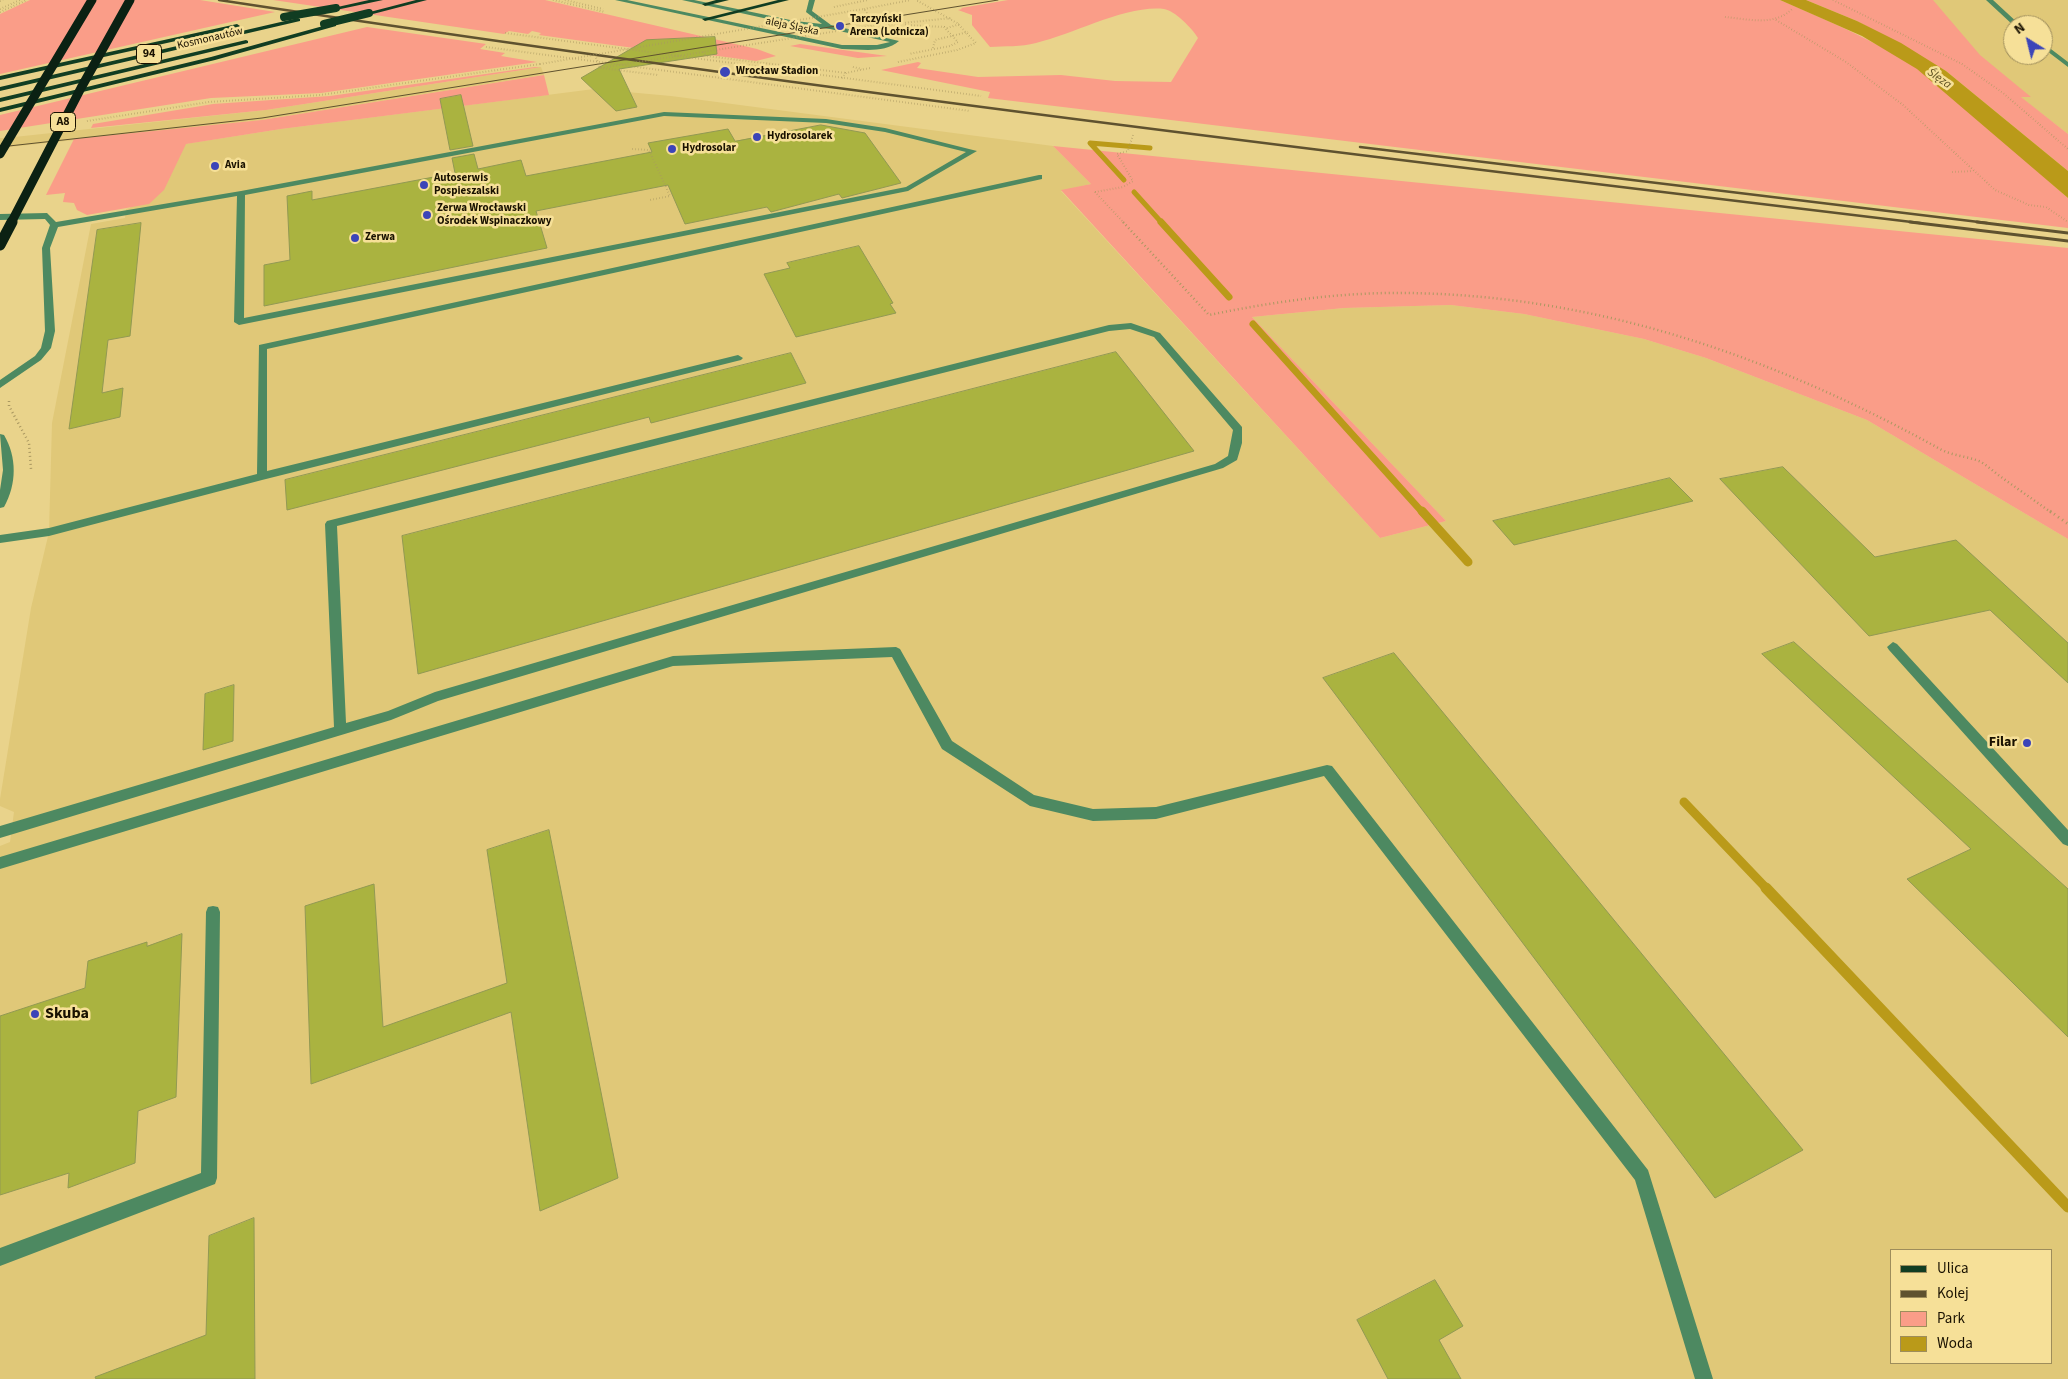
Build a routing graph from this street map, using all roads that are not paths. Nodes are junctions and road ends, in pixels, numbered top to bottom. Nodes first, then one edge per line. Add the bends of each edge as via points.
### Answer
1 (92, 0) edge
2 (130, 0) edge
3 (381, 0) edge
4 (424, 0) edge
5 (618, 0) edge
6 (685, 0) edge
7 (726, 0) edge
8 (786, 0) edge
9 (812, 0) edge
10 (1989, 0) edge
11 (705, 4) junction
12 (339, 8) junction
13 (737, 11) junction
14 (371, 13) junction
15 (2006, 15) edge
16 (705, 19) junction
17 (830, 27) junction
18 (2053, 54) edge
19 (2068, 65) edge
20 (0, 78) edge
21 (0, 89) edge
22 (0, 100) edge
23 (0, 110) edge
24 (0, 154) edge
25 (1039, 177) dead end
26 (240, 193) junction
27 (0, 217) edge
28 (54, 224) junction
29 (0, 245) edge
30 (738, 358) dead end
31 (0, 385) edge
32 (0, 437) edge
33 (262, 476) junction
34 (0, 504) edge
35 (0, 539) edge
36 (1893, 647) dead end
37 (340, 729) junction
38 (0, 832) edge
39 (2068, 840) edge
40 (0, 863) edge
41 (213, 912) dead end
42 (0, 1257) edge
43 (1704, 1379) edge

1 - 24 highway, bridge
2 - 29 highway, A8, bridge
3 - 12 main road, Kosmonautów / 94
4 - 14 main road
5 - 16 street, aleja Śląska
6 - 11 street, aleja Śląska
7 - 11 main road
8 - 13 main road
9 - 17 street via 809,12
10 - 15 street
11 - 13 street, aleja Śląska
11 - 16 street
12 - 20 main road, bridge via 212,30
12 - 21 main road, Kosmonautów / 94, bridge
13 - 16 main road
13 - 17 street, aleja Śląska
14 - 22 main road, Kosmonautów / 94, bridge
14 - 23 main road, bridge via 213,59
16 - 17 street, aleja Śląska via 842,46 878,47 896,41
18 - 19 street
25 - 33 street via 262,347
26 - 26 street via 664,114 826,121 885,130 973,151 908,189 239,322
26 - 28 street
27 - 28 street via 47,216
28 - 31 street via 46,248 50,331 46,348 38,358
30 - 33 street
32 - 34 street via 7,451 10,470
33 - 35 street via 49,532
36 - 39 street
37 - 37 street via 391,715 435,697 1219,466 1233,458 1238,429 1157,335 1131,326 1109,328 332,524
37 - 38 street
40 - 43 street via 673,661 896,652 947,745 1030,800 1093,815 1156,813 1327,770 1642,1176
41 - 42 street via 209,1178

